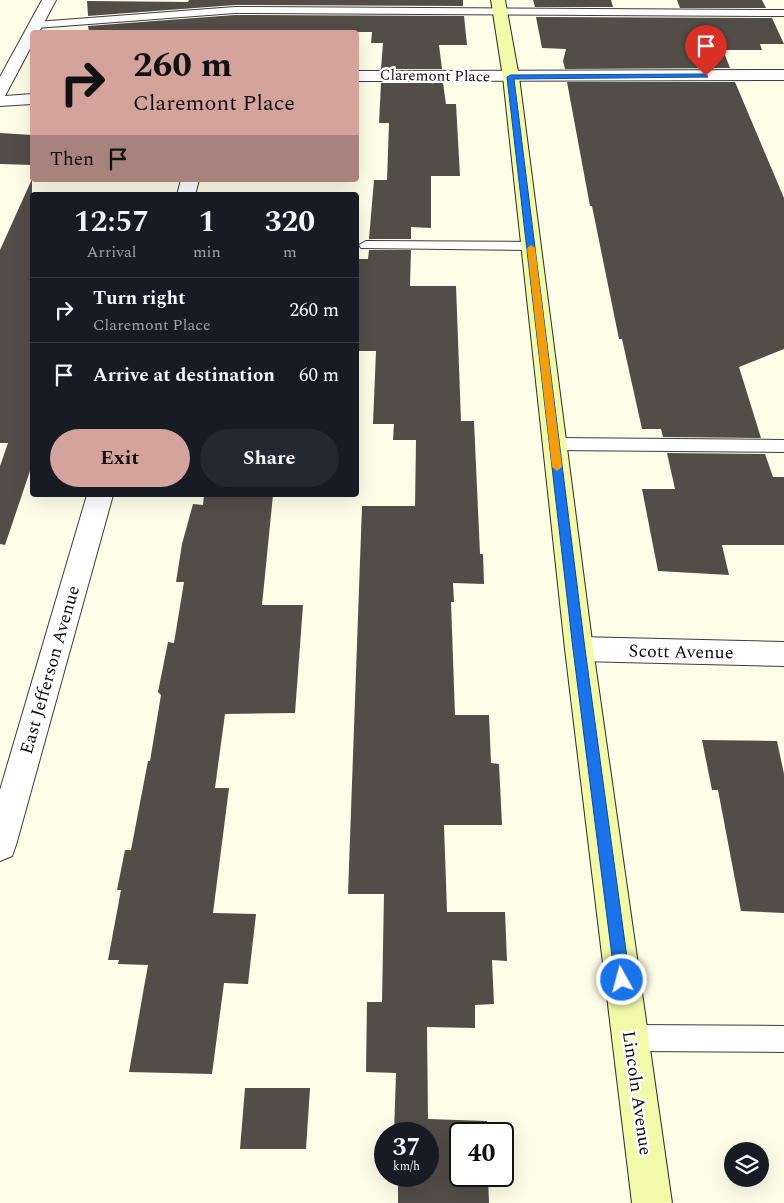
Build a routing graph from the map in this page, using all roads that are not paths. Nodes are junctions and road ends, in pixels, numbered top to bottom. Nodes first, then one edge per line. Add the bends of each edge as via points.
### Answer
1 (49, 0) edge
2 (499, 6) edge
3 (784, 12) edge
4 (36, 25) junction
5 (33, 30) edge
6 (30, 36) edge
7 (784, 75) edge
8 (359, 76) edge
9 (511, 77) junction
10 (0, 92) edge
11 (30, 99) edge
12 (0, 101) edge
13 (366, 245) dead end
14 (531, 246) junction
15 (554, 444) junction
16 (784, 446) edge
17 (99, 497) edge
18 (579, 649) junction
19 (784, 654) edge
20 (0, 845) edge
21 (630, 1038) junction
22 (784, 1039) edge
23 (652, 1203) edge

1 - 4 street
2 - 3 lane
2 - 4 lane via 235,10
2 - 9 street, Lincoln Avenue
4 - 5 street
6 - 10 street
7 - 9 street, Claremont Place
8 - 9 street, Claremont Place
9 - 14 street, Lincoln Avenue
11 - 12 street
13 - 14 lane
14 - 15 street, Lincoln Avenue
15 - 16 lane
15 - 18 street, Lincoln Avenue
17 - 20 street, East Jefferson Avenue
18 - 19 street, Scott Avenue
18 - 21 street, Lincoln Avenue
21 - 22 lane
21 - 23 street, Lincoln Avenue

